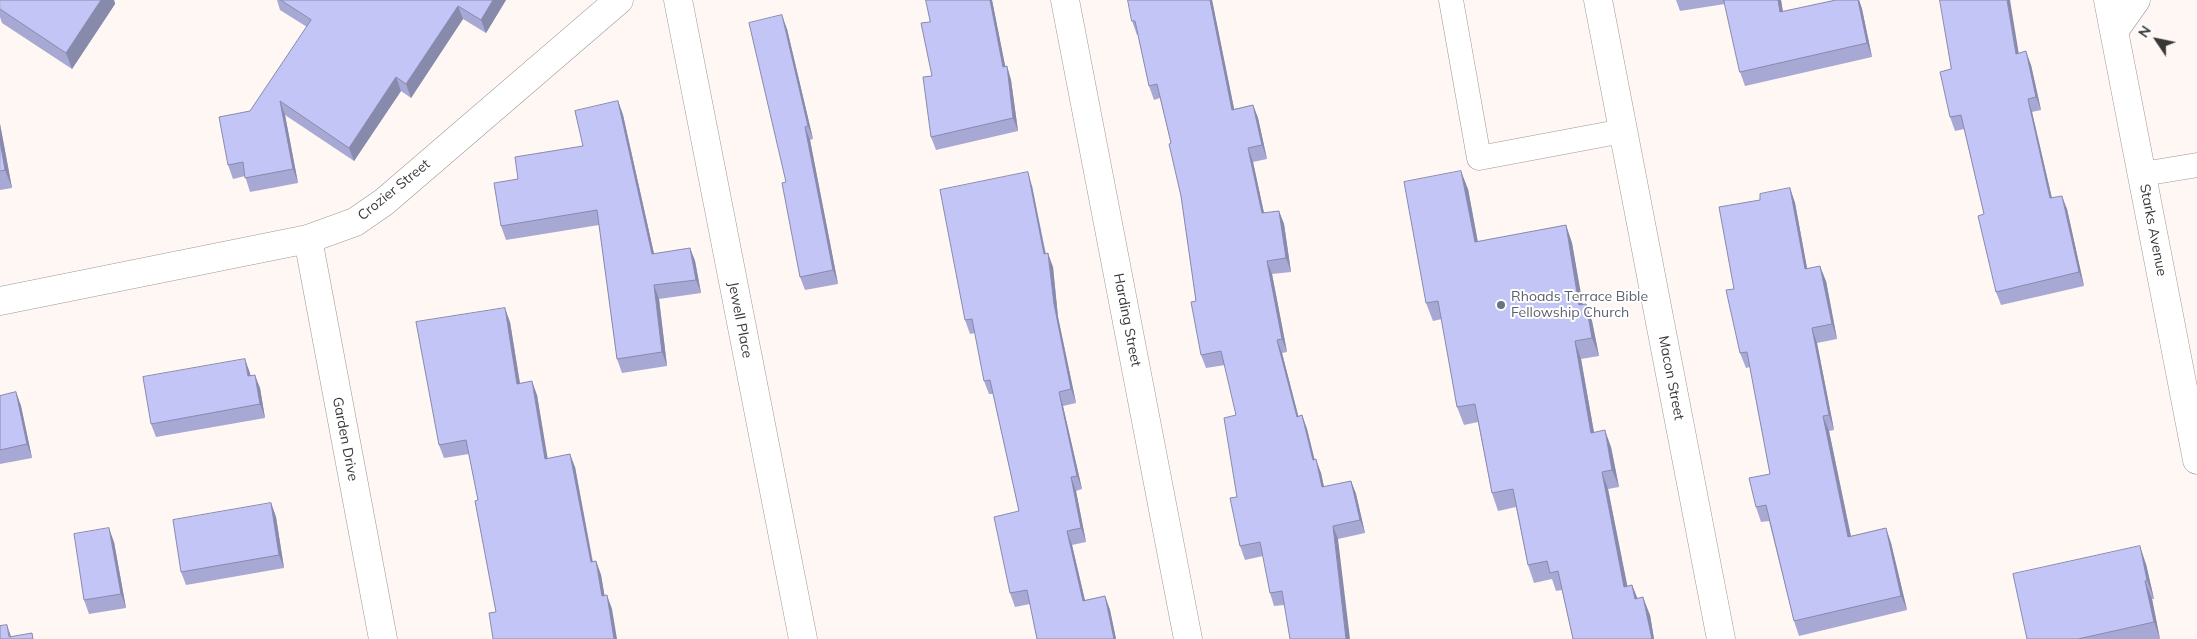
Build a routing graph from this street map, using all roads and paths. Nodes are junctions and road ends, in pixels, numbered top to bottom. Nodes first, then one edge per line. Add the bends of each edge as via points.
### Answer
1 (619, 0) edge
2 (678, 0) edge
3 (1065, 0) edge
4 (1451, 0) edge
5 (1598, 0) edge
6 (2108, 0) edge
7 (2136, 0) edge
8 (2114, 32) junction
9 (1624, 131) junction
10 (2197, 165) edge
11 (2143, 174) junction
12 (308, 239) junction
13 (0, 301) edge
14 (2197, 460) edge
15 (383, 639) edge
16 (803, 639) edge
17 (1188, 639) edge
18 (1721, 639) edge

1 - 12 street, Crozier Street via 384,202 354,222
2 - 16 street, Jewell Place
3 - 17 street, Harding Street
4 - 9 lane via 1478,158
5 - 9 street, Macon Street
6 - 8 street, Starks Avenue
7 - 8 street
8 - 11 street, Starks Avenue
9 - 18 street, Macon Street
10 - 11 lane
11 - 14 street, Starks Avenue
12 - 13 street, Crozier Street
12 - 15 street, Garden Drive

